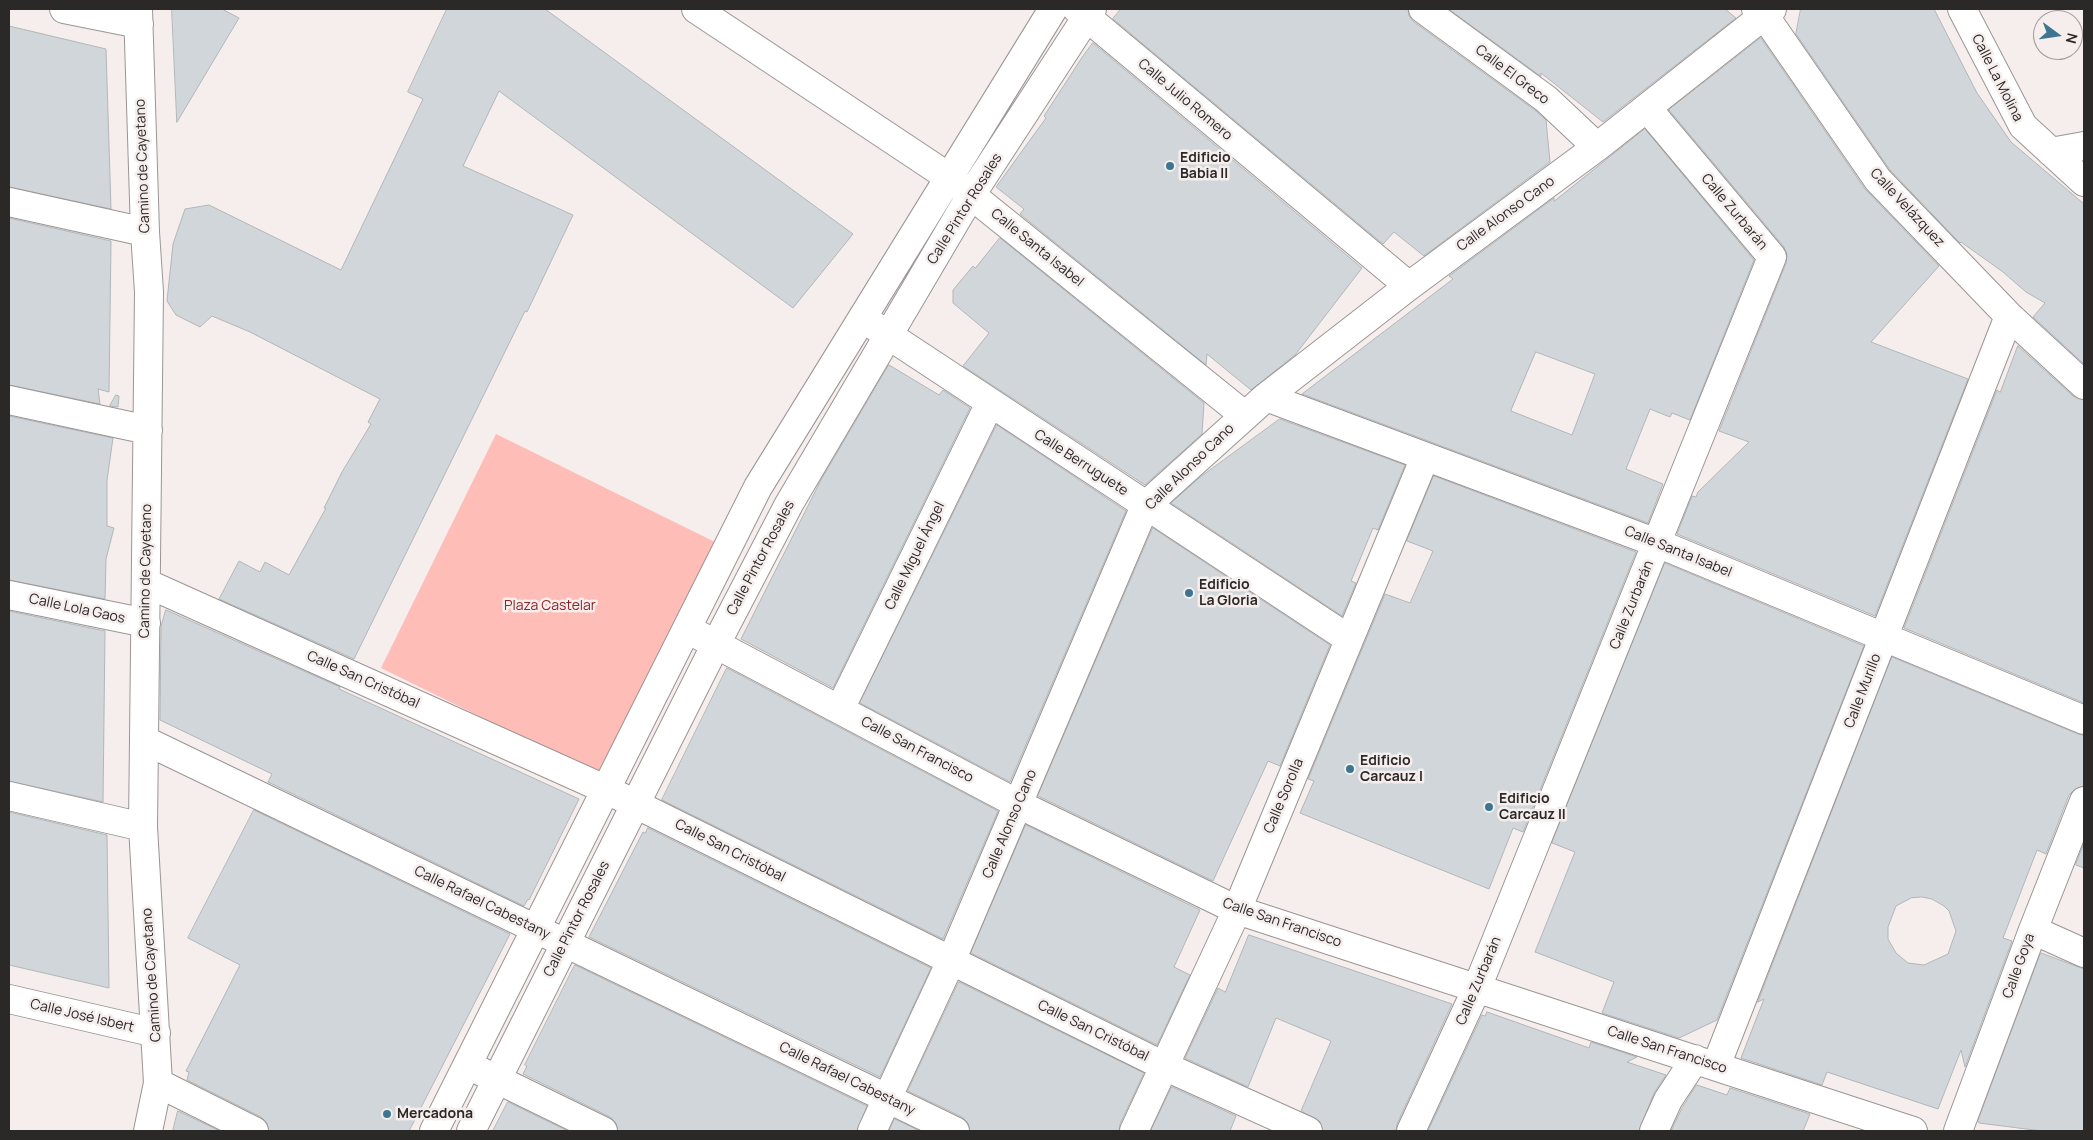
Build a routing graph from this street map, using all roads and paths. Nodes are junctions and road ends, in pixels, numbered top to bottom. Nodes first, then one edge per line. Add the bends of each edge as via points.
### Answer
1 (64, 9) edge
2 (696, 9) edge
3 (1053, 9) edge
4 (1423, 9) edge
5 (1962, 9) edge
6 (1764, 11) edge
7 (1085, 12) edge
8 (138, 17) edge
9 (1647, 108) junction
10 (2084, 146) edge
11 (1597, 148) junction
12 (2051, 152) junction
13 (950, 178) junction
14 (2084, 182) edge
15 (971, 195) junction
16 (9, 202) edge
17 (145, 232) junction
18 (1409, 286) junction
19 (2009, 316) junction
20 (862, 318) junction
21 (888, 336) junction
22 (2084, 385) edge
23 (1266, 397) junction
24 (9, 400) edge
25 (990, 403) junction
26 (1244, 415) junction
27 (148, 430) junction
28 (1425, 457) junction
29 (1145, 506) junction
30 (1657, 543) junction
31 (146, 583) junction
32 (9, 595) edge
33 (146, 624) junction
34 (687, 629) junction
35 (1884, 637) junction
36 (1349, 639) junction
37 (716, 644) junction
38 (840, 709) junction
39 (2084, 720) edge
40 (144, 740) junction
41 (606, 790) junction
42 (9, 796) edge
43 (2084, 802) edge
44 (636, 804) junction
45 (1018, 804) junction
46 (143, 827) junction
47 (1237, 910) junction
48 (537, 929) junction
49 (2033, 930) junction
50 (565, 943) junction
51 (2084, 952) edge
52 (951, 961) junction
53 (1478, 988) junction
54 (9, 999) edge
55 (156, 1033) junction
56 (1706, 1063) junction
57 (468, 1065) junction
58 (1164, 1066) junction
59 (497, 1079) junction
60 (158, 1083) junction
61 (887, 1098) junction
62 (1838, 1120) edge
63 (148, 1131) edge
64 (254, 1131) edge
65 (434, 1131) edge
66 (471, 1131) edge
67 (603, 1131) edge
68 (872, 1131) edge
69 (956, 1131) edge
70 (1134, 1131) edge
71 (1308, 1131) edge
72 (1411, 1131) edge
73 (1654, 1131) edge
74 (1913, 1131) edge
75 (1958, 1131) edge

1 - 8 street
2 - 13 street, Calle Santa Isabel
3 - 13 street
4 - 11 street, Calle El Greco via 1546,99
5 - 12 street, Calle La Molina via 2022,126
6 - 9 street, Calle Alonso Cano
6 - 19 street, Calle Velázquez via 1878,180
7 - 15 street, Calle Pintor Rosales
7 - 18 street, Calle Julio Romero
8 - 17 street, Camino de Cayetano
9 - 11 street, Calle Alonso Cano
9 - 30 street, Calle Zurbarán via 1772,257
10 - 12 street
11 - 18 street, Calle Alonso Cano
12 - 14 street, Calle La Molina
13 - 15 street, Calle Santa Isabel
13 - 20 street
15 - 21 street, Calle Pintor Rosales
15 - 26 street, Calle Santa Isabel
16 - 17 street
17 - 27 street, Camino de Cayetano via 150,292
18 - 23 street, Calle Alonso Cano
19 - 22 street, Calle Velázquez
19 - 35 street, Calle Murillo
20 - 21 street, Calle Berruguete
20 - 34 street via 758,487
21 - 25 street, Calle Berruguete
21 - 37 street, Calle Pintor Rosales via 789,504
23 - 26 street, Calle Alonso Cano
23 - 28 street, Calle Santa Isabel
24 - 27 street
25 - 29 street, Calle Berruguete
25 - 38 street, Calle Miguel Ángel
26 - 29 street, Calle Alonso Cano
27 - 31 street, Camino de Cayetano
28 - 30 street, Calle Santa Isabel
28 - 36 street, Calle Sorolla
29 - 36 street, Calle Berruguete
29 - 45 street, Calle Alonso Cano
30 - 35 street, Calle Santa Isabel
30 - 53 street, Calle Zurbarán
31 - 33 street, Camino de Cayetano
31 - 41 street, Calle San Cristóbal
32 - 33 street, Calle Lola Gaos
33 - 40 street, Camino de Cayetano
34 - 37 street, Calle San Francisco
34 - 41 street
35 - 39 street, Calle Santa Isabel
35 - 56 street, Calle Murillo
36 - 47 street, Calle Sorolla
37 - 38 street, Calle San Francisco
37 - 44 street, Calle Pintor Rosales
38 - 45 street, Calle San Francisco
40 - 46 street, Camino de Cayetano
40 - 48 street, Calle Rafael Cabestany
41 - 44 street, Calle San Cristóbal
41 - 48 street
42 - 46 street
43 - 49 street, Calle Goya
44 - 50 street, Calle Pintor Rosales
44 - 52 street, Calle San Cristóbal
45 - 47 street, Calle San Francisco
45 - 52 street, Calle Alonso Cano
46 - 55 street, Camino de Cayetano
47 - 53 street, Calle San Francisco
47 - 58 street, Calle Sorolla
48 - 50 street, Calle Rafael Cabestany
48 - 57 street
49 - 51 street
49 - 75 street, Calle Goya
50 - 59 street, Calle Pintor Rosales
50 - 61 street, Calle Rafael Cabestany
52 - 58 street, Calle San Cristóbal
52 - 61 street, Calle Alonso Cano
53 - 56 street, Calle San Francisco
53 - 72 street, Calle Zurbarán
54 - 55 street, Calle José Isbert
55 - 60 street, Camino de Cayetano
56 - 62 street, Calle San Francisco
56 - 73 street, Calle Murillo via 1668,1100
57 - 59 street
57 - 65 street
58 - 70 street, Calle Sorolla
58 - 71 street, Calle San Cristóbal
59 - 66 street, Calle Pintor Rosales
59 - 67 street
60 - 63 street, Camino de Cayetano
60 - 64 street
61 - 68 street, Calle Alonso Cano
61 - 69 street, Calle Rafael Cabestany
62 - 74 street, Calle San Francisco

